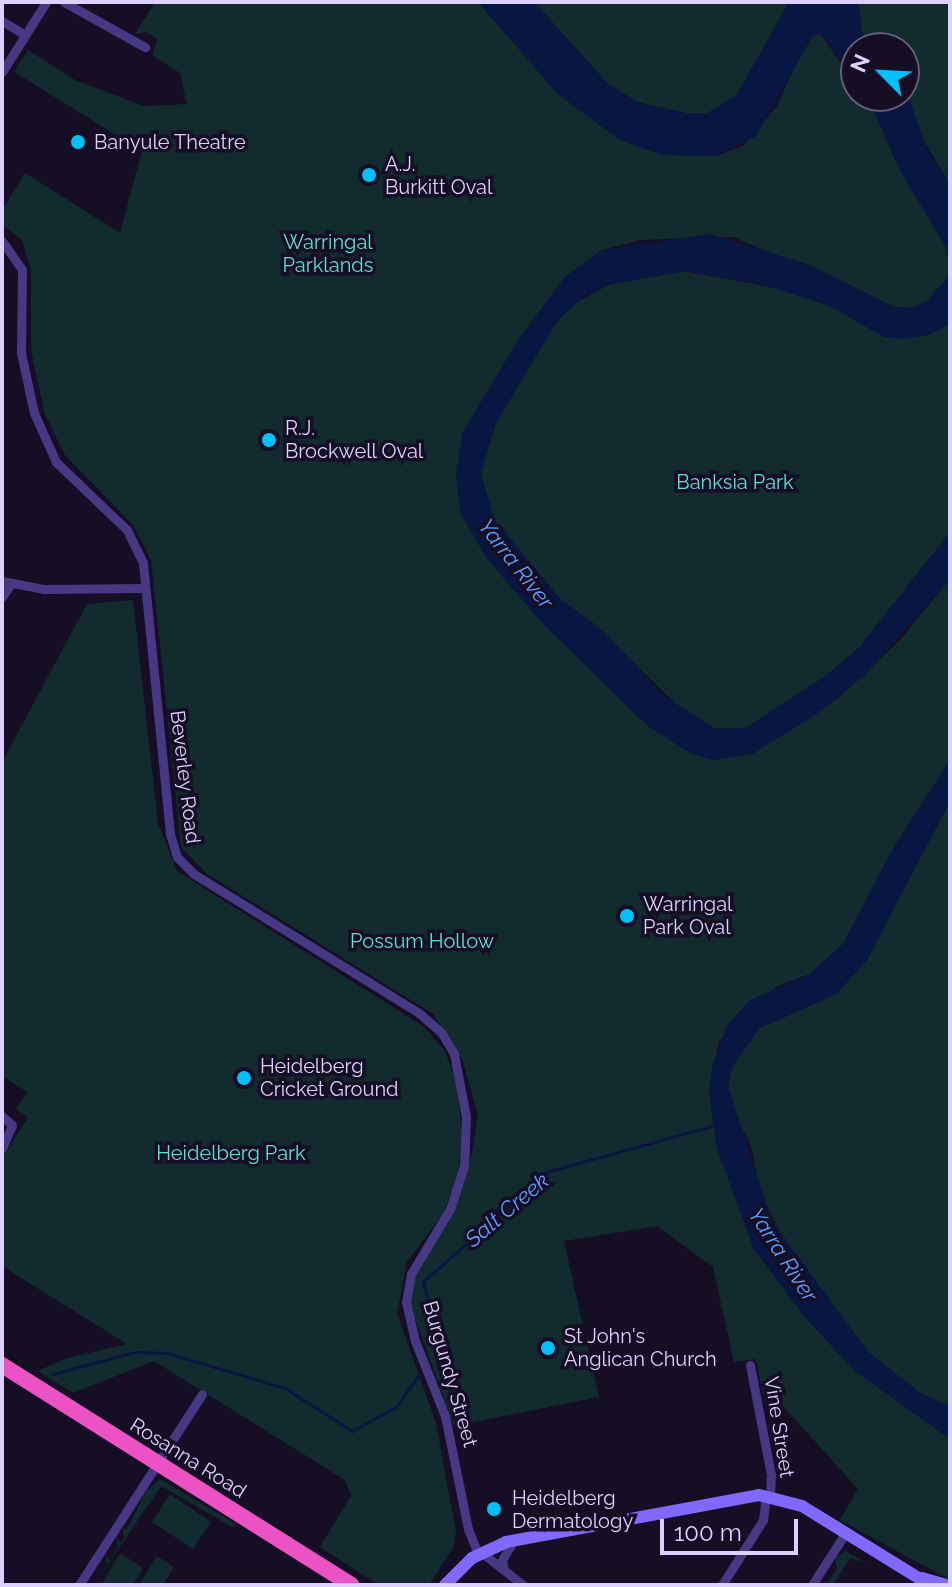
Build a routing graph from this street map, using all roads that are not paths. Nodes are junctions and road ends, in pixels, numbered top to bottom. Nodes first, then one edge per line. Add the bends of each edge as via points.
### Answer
1 (46, 2) edge
2 (64, 2) edge
3 (2, 21) edge
4 (25, 35) junction
5 (145, 47) dead end
6 (2, 72) edge
7 (2, 241) edge
8 (6, 583) edge
9 (145, 588) junction
10 (2, 597) edge
11 (6, 1118) edge
12 (2, 1148) edge
13 (422, 1255) joint
14 (2, 1365) edge
15 (750, 1365) dead end
16 (202, 1394) dead end
17 (158, 1463) junction
18 (768, 1496) junction
19 (846, 1532) junction
20 (514, 1540) junction
21 (480, 1553) junction
22 (505, 1573) junction
23 (916, 1576) junction
24 (79, 1585) edge
25 (352, 1585) edge
26 (445, 1585) edge
27 (523, 1585) edge
28 (722, 1585) edge
29 (812, 1585) edge
30 (930, 1585) edge
31 (947, 1585) edge

1 - 4 street
2 - 5 street
3 - 4 street
4 - 6 street
7 - 9 street, Beverley Road via 16,254 23,273 21,353 34,413 56,462 127,530 143,563
8 - 9 street
8 - 10 street
9 - 13 street, Beverley Road via 170,834 180,862 419,1013 441,1032 454,1054 466,1117 464,1166 450,1209
11 - 12 street via 12,1133
13 - 21 street, Burgundy Street via 409,1281 407,1313 445,1416
14 - 17 highway, Rosanna Road
15 - 18 street, Vine Street via 771,1475
16 - 17 street
17 - 24 street
17 - 25 highway, Rosanna Road
18 - 19 main road via 802,1506
18 - 20 main road via 732,1497
18 - 28 street, Vine Street via 763,1520
19 - 23 main road
19 - 29 street
20 - 21 main road
20 - 22 street via 502,1560
21 - 22 street
21 - 26 main road
22 - 27 street
23 - 30 main road
23 - 31 main road

